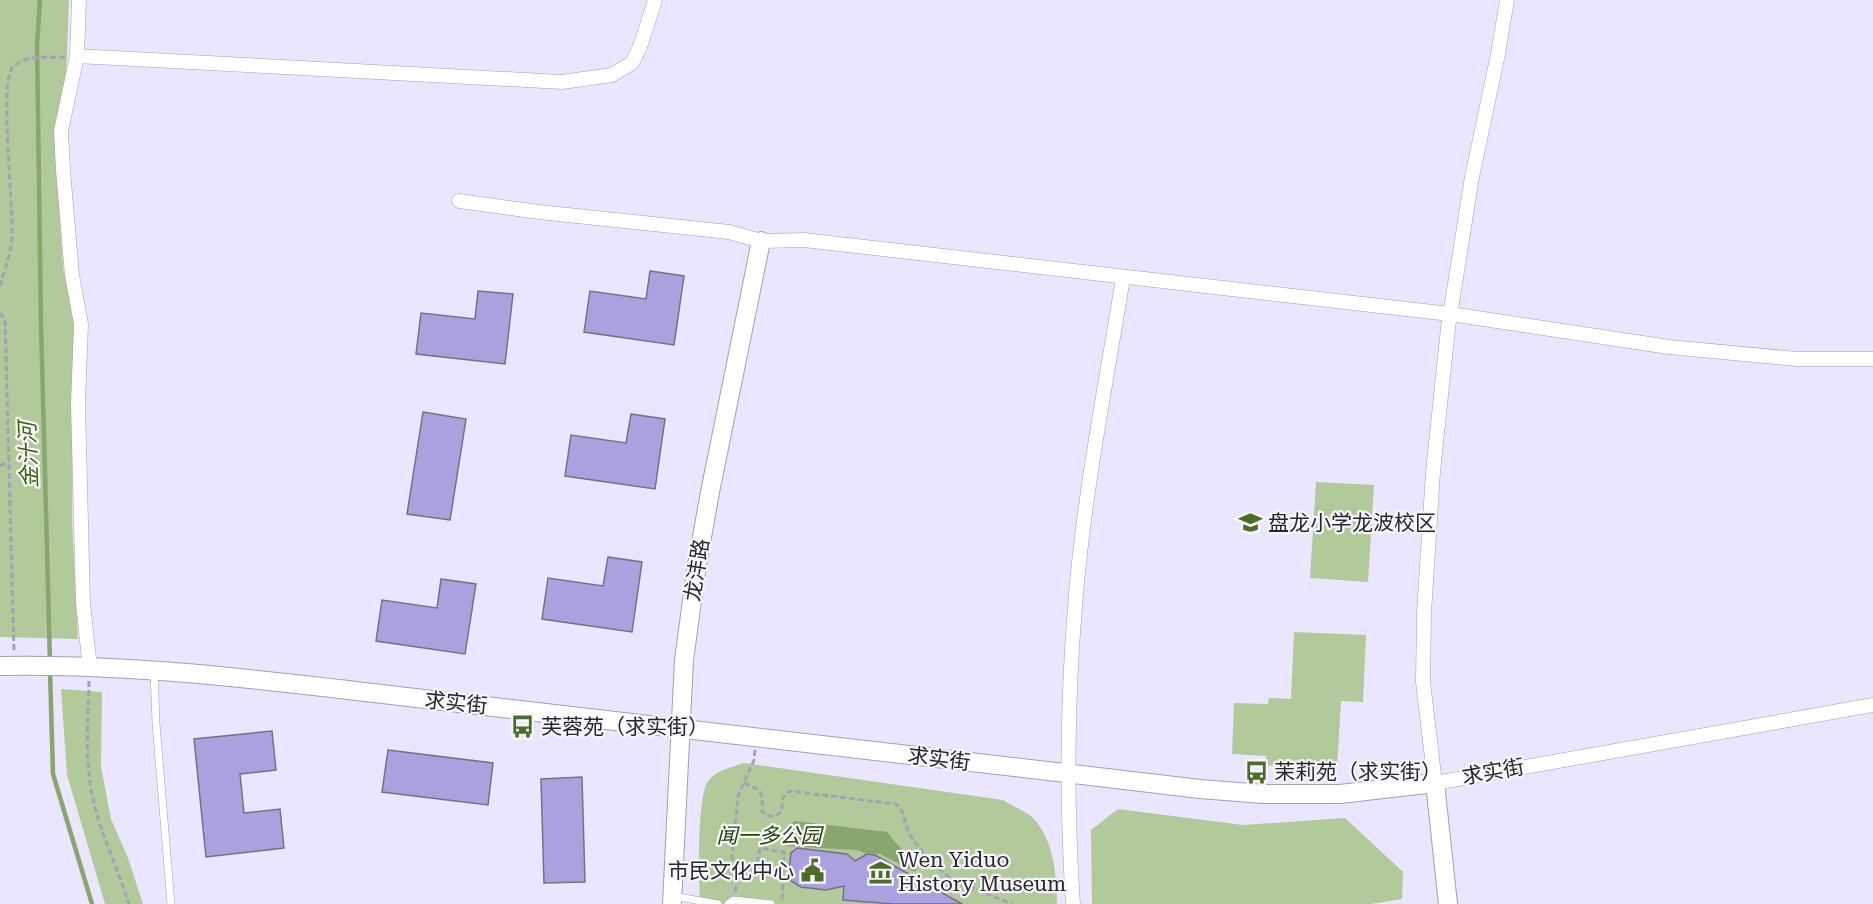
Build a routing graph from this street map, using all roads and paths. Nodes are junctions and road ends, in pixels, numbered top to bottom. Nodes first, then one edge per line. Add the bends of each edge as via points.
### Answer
1 (79, 0) edge
2 (655, 0) edge
3 (1507, 0) edge
4 (70, 56) junction
5 (459, 201) dead end
6 (761, 241) junction
7 (1123, 278) junction
8 (0, 286) edge
9 (0, 313) edge
10 (1450, 314) junction
11 (1873, 359) edge
12 (9, 461) junction
13 (0, 466) edge
14 (13, 665) edge
15 (83, 668) junction
16 (154, 672) junction
17 (1873, 705) edge
18 (682, 728) junction
19 (756, 736) junction
20 (1067, 774) junction
21 (744, 783) junction
22 (1435, 783) junction
23 (740, 869) junction
24 (672, 900) edge
25 (731, 902) edge
26 (129, 904) edge
27 (171, 904) edge
28 (718, 904) edge
29 (771, 904) edge
30 (782, 904) edge
31 (1012, 904) edge
32 (1073, 904) edge
33 (1449, 904) edge

1 - 4 street
2 - 4 street via 632,63 612,75 562,82
3 - 10 street
4 - 8 path via 30,58 13,67 8,75 6,130 12,234
4 - 15 street via 61,130 72,275 81,324 78,404
5 - 6 street via 729,232
6 - 7 street via 804,240
6 - 18 street, 龙沣路 via 696,571 684,660
7 - 10 street
7 - 20 street via 1076,592
9 - 12 path via 5,319
10 - 11 street via 1669,347 1797,359
10 - 22 street via 1433,472 1424,614 1423,682
12 - 13 path
12 - 14 path
14 - 15 street, 求实街
15 - 16 street, 求实街
15 - 26 path via 91,789
16 - 18 street, 求实街
16 - 27 lane
17 - 22 street, 求实街
18 - 19 street, 求实街
18 - 24 street, 龙沣路
19 - 20 street, 求实街
19 - 21 path via 754,760
20 - 22 street, 求实街 via 1263,794 1340,794
20 - 32 street
21 - 23 path via 738,796 732,857
21 - 31 path via 759,789 763,796 762,811 768,816 781,812 783,797 789,791 896,804 909,834 931,863 953,880
22 - 33 street
23 - 25 path
23 - 30 path via 753,868 760,848 784,852
24 - 28 lane
25 - 29 lane

